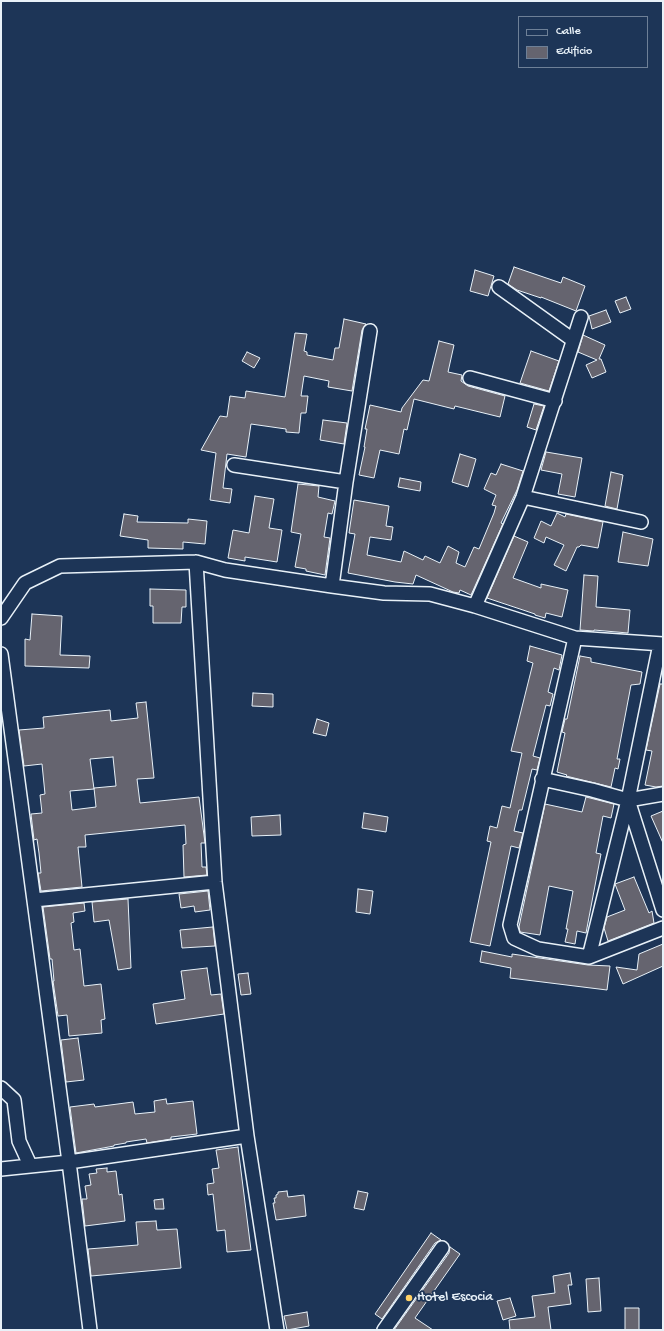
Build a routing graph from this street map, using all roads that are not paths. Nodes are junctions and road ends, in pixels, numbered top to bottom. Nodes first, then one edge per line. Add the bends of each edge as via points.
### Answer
1 (499, 287) dead end
2 (581, 317) dead end
3 (370, 331) dead end
4 (573, 340) junction
5 (470, 378) dead end
6 (555, 401) junction
7 (234, 465) dead end
8 (346, 482) junction
9 (523, 498) junction
10 (641, 522) dead end
11 (196, 562) junction
12 (332, 586) junction
13 (475, 606) junction
14 (1, 618) edge
15 (575, 638) junction
16 (662, 644) edge
17 (1, 658) edge
18 (542, 779) junction
19 (663, 794) edge
20 (628, 800) junction
21 (215, 882) junction
22 (34, 900) junction
23 (663, 910) edge
24 (663, 928) edge
25 (589, 957) junction
26 (1, 1088) edge
27 (247, 1136) junction
28 (69, 1162) junction
29 (30, 1165) junction
30 (1, 1168) edge
31 (442, 1248) dead end
32 (90, 1330) edge
33 (277, 1330) edge
34 (384, 1330) edge

1 - 4 street
2 - 4 street
3 - 8 street
4 - 6 street
5 - 6 street
6 - 9 street
7 - 8 street
8 - 12 street
9 - 10 street
9 - 13 street
11 - 12 street via 225,570
11 - 14 street via 60,566 25,583
11 - 21 street
12 - 13 street via 384,593 430,594
13 - 15 street
15 - 16 street
15 - 18 street
16 - 20 street
17 - 22 street
18 - 20 street
18 - 25 street via 510,925 514,938 538,949
19 - 20 street
20 - 23 street
20 - 25 street
21 - 22 street
21 - 27 street
22 - 28 street
24 - 25 street
26 - 29 street via 14,1100 19,1141
27 - 28 street
27 - 33 street
28 - 29 street
28 - 32 street
29 - 30 street
31 - 34 street

